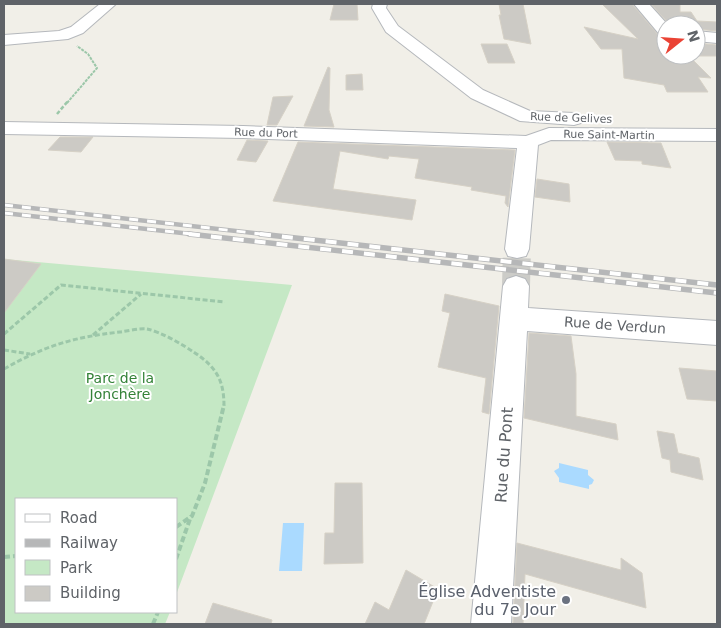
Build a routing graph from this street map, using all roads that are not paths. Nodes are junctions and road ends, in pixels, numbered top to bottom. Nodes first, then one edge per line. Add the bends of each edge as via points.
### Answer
1 (108, 4) edge
2 (380, 4) edge
3 (641, 4) edge
4 (656, 21) edge
5 (4, 40) edge
6 (717, 123) edge
7 (4, 128) edge
8 (689, 130) junction
9 (717, 135) edge
10 (528, 142) junction
11 (517, 249) tunnel mouth
12 (515, 302) joint
13 (717, 333) edge
14 (492, 624) edge

1 - 5 street via 78,30 62,36
2 - 8 street, Rue de Gelives via 379,8 392,29 477,94 527,117 673,121
3 - 4 street
6 - 8 street, Rue Saint-Martin
7 - 10 street, Rue du Port
8 - 9 street, Rue Saint-Martin
8 - 10 street, Rue Saint-Martin via 549,134
10 - 11 street
12 - 13 street, Rue de Verdun
12 - 14 street, Rue du Pont

